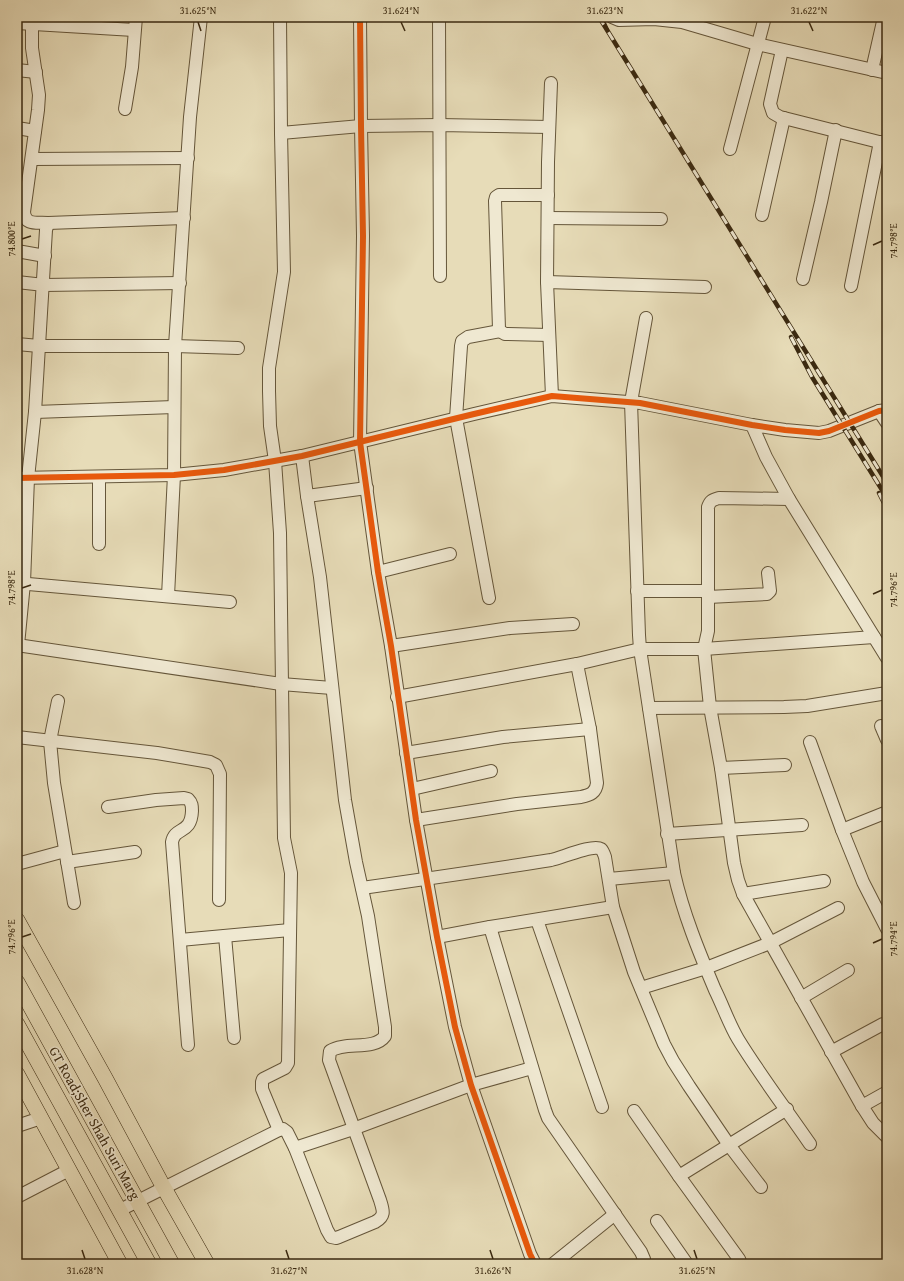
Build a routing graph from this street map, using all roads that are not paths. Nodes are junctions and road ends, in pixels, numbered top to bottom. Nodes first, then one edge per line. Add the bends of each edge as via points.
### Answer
1 (136, 17) edge
2 (201, 17) edge
3 (280, 17) edge
4 (360, 17) edge
5 (439, 17) edge
6 (612, 17) edge
7 (765, 17) edge
8 (884, 17) edge
9 (32, 20) edge
10 (17, 23) edge
11 (134, 30) junction
12 (757, 44) junction
13 (782, 50) junction
14 (17, 70) edge
15 (872, 70) junction
16 (36, 72) junction
17 (887, 73) edge
18 (551, 83) dead end
19 (125, 109) dead end
20 (784, 118) junction
21 (439, 125) junction
22 (361, 126) junction
23 (17, 128) edge
24 (549, 128) junction
25 (836, 130) junction
26 (35, 131) junction
27 (281, 133) junction
28 (883, 143) edge
29 (730, 149) dead end
30 (188, 158) junction
31 (32, 159) junction
32 (22, 194) edge
33 (548, 195) junction
34 (762, 215) dead end
35 (184, 218) junction
36 (548, 218) junction
37 (661, 219) dead end
38 (48, 223) junction
39 (17, 251) edge
40 (44, 256) junction
41 (440, 276) dead end
42 (803, 279) dead end
43 (17, 282) edge
44 (547, 282) junction
45 (180, 283) junction
46 (44, 284) junction
47 (851, 286) dead end
48 (705, 287) dead end
49 (646, 318) dead end
50 (500, 332) junction
51 (549, 335) junction
52 (17, 344) edge
53 (39, 346) junction
54 (175, 346) junction
55 (238, 348) dead end
56 (552, 396) junction
57 (631, 402) junction
58 (174, 407) junction
59 (883, 411) edge
60 (35, 412) junction
61 (456, 418) junction
62 (887, 423) edge
63 (752, 425) junction
64 (360, 442) junction
65 (302, 456) junction
66 (275, 461) junction
67 (174, 475) junction
68 (99, 477) junction
69 (23, 478) edge
70 (367, 488) junction
71 (307, 496) junction
72 (789, 499) junction
73 (99, 544) dead end
74 (450, 554) dead end
75 (378, 572) junction
76 (768, 573) dead end
77 (20, 583) edge
78 (638, 592) junction
79 (708, 594) junction
80 (168, 596) junction
81 (489, 598) dead end
82 (230, 602) dead end
83 (573, 624) dead end
84 (874, 637) junction
85 (17, 645) edge
86 (390, 646) junction
87 (704, 648) junction
88 (640, 650) junction
89 (887, 658) edge
90 (577, 664) junction
91 (281, 684) junction
92 (332, 688) junction
93 (887, 693) edge
94 (397, 697) junction
95 (58, 700) dead end
96 (710, 707) junction
97 (649, 708) junction
98 (881, 726) dead end
99 (590, 728) junction
100 (17, 737) edge
101 (887, 740) edge
102 (50, 741) junction
103 (810, 742) dead end
104 (406, 753) junction
105 (785, 765) dead end
106 (721, 768) junction
107 (491, 771) dead end
108 (412, 789) junction
109 (108, 807) dead end
110 (887, 812) edge
111 (416, 820) junction
112 (802, 825) dead end
113 (730, 830) junction
114 (842, 830) junction
115 (667, 834) junction
116 (135, 852) dead end
117 (66, 856) junction
118 (17, 864) edge
119 (674, 873) junction
120 (427, 879) junction
121 (609, 879) junction
122 (824, 881) dead end
123 (362, 888) junction
124 (743, 894) junction
125 (219, 900) dead end
126 (74, 903) dead end
127 (614, 907) junction
128 (838, 908) dead end
129 (17, 920) edge
130 (537, 920) junction
131 (490, 927) junction
132 (887, 929) edge
133 (290, 930) junction
134 (225, 936) junction
135 (437, 937) junction
136 (180, 940) junction
137 (770, 943) junction
138 (706, 968) junction
139 (848, 970) dead end
140 (17, 982) edge
141 (641, 988) junction
142 (801, 998) junction
143 (17, 1024) edge
144 (883, 1024) dead end
145 (234, 1038) dead end
146 (188, 1045) dead end
147 (831, 1052) junction
148 (532, 1068) junction
149 (17, 1074) edge
150 (471, 1086) junction
151 (887, 1092) edge
152 (862, 1106) junction
153 (602, 1107) dead end
154 (786, 1109) junction
155 (634, 1112) dead end
156 (41, 1118) junction
157 (17, 1126) edge
158 (353, 1128) junction
159 (279, 1130) junction
160 (887, 1137) edge
161 (810, 1144) dead end
162 (729, 1145) junction
163 (295, 1148) junction
164 (69, 1170) junction
165 (679, 1176) junction
166 (761, 1186) dead end
167 (164, 1188) junction
168 (17, 1197) edge
169 (138, 1201) junction
170 (120, 1210) junction
171 (615, 1214) junction
172 (657, 1221) dead end
173 (120, 1264) edge
174 (149, 1264) edge
175 (172, 1264) edge
176 (207, 1264) edge
177 (535, 1264) edge
178 (553, 1264) edge
179 (643, 1264) edge
180 (687, 1264) edge
181 (741, 1264) edge

1 - 11 street
2 - 30 street
3 - 27 street
4 - 22 street
5 - 21 street
6 - 12 street via 619,20 654,18 682,22
7 - 12 street
8 - 15 street
9 - 10 street
9 - 11 street
9 - 16 street via 32,48
11 - 19 street via 132,67
12 - 13 street
12 - 29 street
13 - 15 street
13 - 20 street via 770,104 773,113
14 - 16 street
15 - 17 street
16 - 26 street via 39,95
18 - 24 street
20 - 25 street
20 - 34 street
21 - 22 street
21 - 24 street
21 - 41 street
22 - 27 street
22 - 64 street via 363,236
23 - 26 street
24 - 33 street
25 - 28 street
25 - 42 street
26 - 31 street
27 - 66 street via 284,272 269,368 270,426
28 - 47 street
30 - 31 street
30 - 35 street
31 - 32 street
32 - 38 street via 26,220
33 - 36 street
33 - 50 street via 496,197
35 - 38 street
35 - 45 street
36 - 37 street
36 - 44 street
38 - 40 street
39 - 40 street
40 - 46 street
43 - 46 street
44 - 48 street
44 - 51 street
45 - 46 street
45 - 54 street
46 - 53 street
49 - 57 street
50 - 51 street
50 - 61 street via 468,337 462,341
51 - 56 street
52 - 53 street
53 - 54 street
53 - 60 street
54 - 55 street
54 - 58 street
56 - 57 street
56 - 61 street
57 - 63 street
57 - 78 street
58 - 60 street
58 - 67 street
59 - 62 street
59 - 63 street via 819,433
60 - 69 street
61 - 64 street
61 - 81 street
63 - 72 street
64 - 65 street
64 - 70 street
65 - 66 street
65 - 71 street
66 - 67 street
66 - 91 street via 280,533
67 - 68 street
67 - 80 street
68 - 69 street
68 - 73 street
69 - 77 street
70 - 71 street
70 - 75 street
71 - 92 street via 320,577
72 - 79 street via 719,498 710,502
72 - 84 street
74 - 75 street
75 - 86 street
76 - 79 street via 770,591 767,594
77 - 80 street
77 - 85 street
78 - 79 street
78 - 88 street
79 - 87 street via 708,631
80 - 82 street
83 - 86 street via 510,628
84 - 87 street
84 - 89 street
85 - 91 street
86 - 94 street
87 - 88 street
87 - 96 street
88 - 90 street
88 - 97 street
90 - 94 street
90 - 99 street
91 - 92 street
91 - 133 street via 284,838 291,873
92 - 123 street via 345,800
93 - 96 street via 807,706
94 - 104 street
95 - 102 street
96 - 97 street
96 - 106 street
97 - 115 street
98 - 101 street
99 - 104 street via 503,737
99 - 111 street via 597,788 589,795
100 - 102 street
102 - 117 street
102 - 125 street via 157,753 216,765 220,774
103 - 114 street
104 - 108 street
105 - 106 street
106 - 113 street
107 - 108 street
108 - 111 street
109 - 136 street via 156,800 184,798 190,801 190,823 175,835 172,842
110 - 114 street
111 - 120 street
112 - 113 street
113 - 115 street
113 - 124 street via 735,869
114 - 132 street via 863,882
115 - 119 street
116 - 117 street
117 - 118 street
117 - 126 street
119 - 121 street
119 - 138 street via 685,914
120 - 121 street via 553,859 596,847 604,852
120 - 123 street
120 - 135 street
121 - 127 street
122 - 124 street
123 - 158 street via 385,1036 372,1044 344,1046 330,1051 329,1060
124 - 137 street
127 - 130 street
127 - 141 street
128 - 137 street
129 - 167 main road
130 - 131 street
130 - 153 street
131 - 135 street
131 - 148 street
133 - 134 street
133 - 159 street via 288,1063 285,1068 263,1078 261,1084
134 - 136 street
134 - 145 street
135 - 150 street via 455,1027
136 - 146 street
137 - 138 street
137 - 142 street
138 - 141 street
138 - 154 street via 737,1038
139 - 142 street
140 - 169 main road, GT Road;Sher Shah Suri Marg
141 - 162 street via 673,1061
142 - 147 street
143 - 170 main road, GT Road;Sher Shah Suri Marg
144 - 147 street
147 - 152 street
148 - 150 street
148 - 171 street via 548,1118
149 - 156 main road
150 - 158 street
150 - 177 street
151 - 152 street
152 - 160 street
154 - 161 street
154 - 162 street
155 - 165 street
156 - 157 street
156 - 164 main road
158 - 163 street
158 - 163 street via 383,1214 381,1219 336,1238 331,1237 327,1230
159 - 163 street via 287,1132
159 - 167 street
162 - 165 street
162 - 166 street
164 - 168 street
164 - 173 main road
165 - 181 street
167 - 169 street
167 - 176 main road
169 - 170 street
169 - 175 main road, GT Road;Sher Shah Suri Marg
170 - 174 main road, GT Road;Sher Shah Suri Marg
171 - 178 street
171 - 179 street via 641,1252
172 - 180 street

